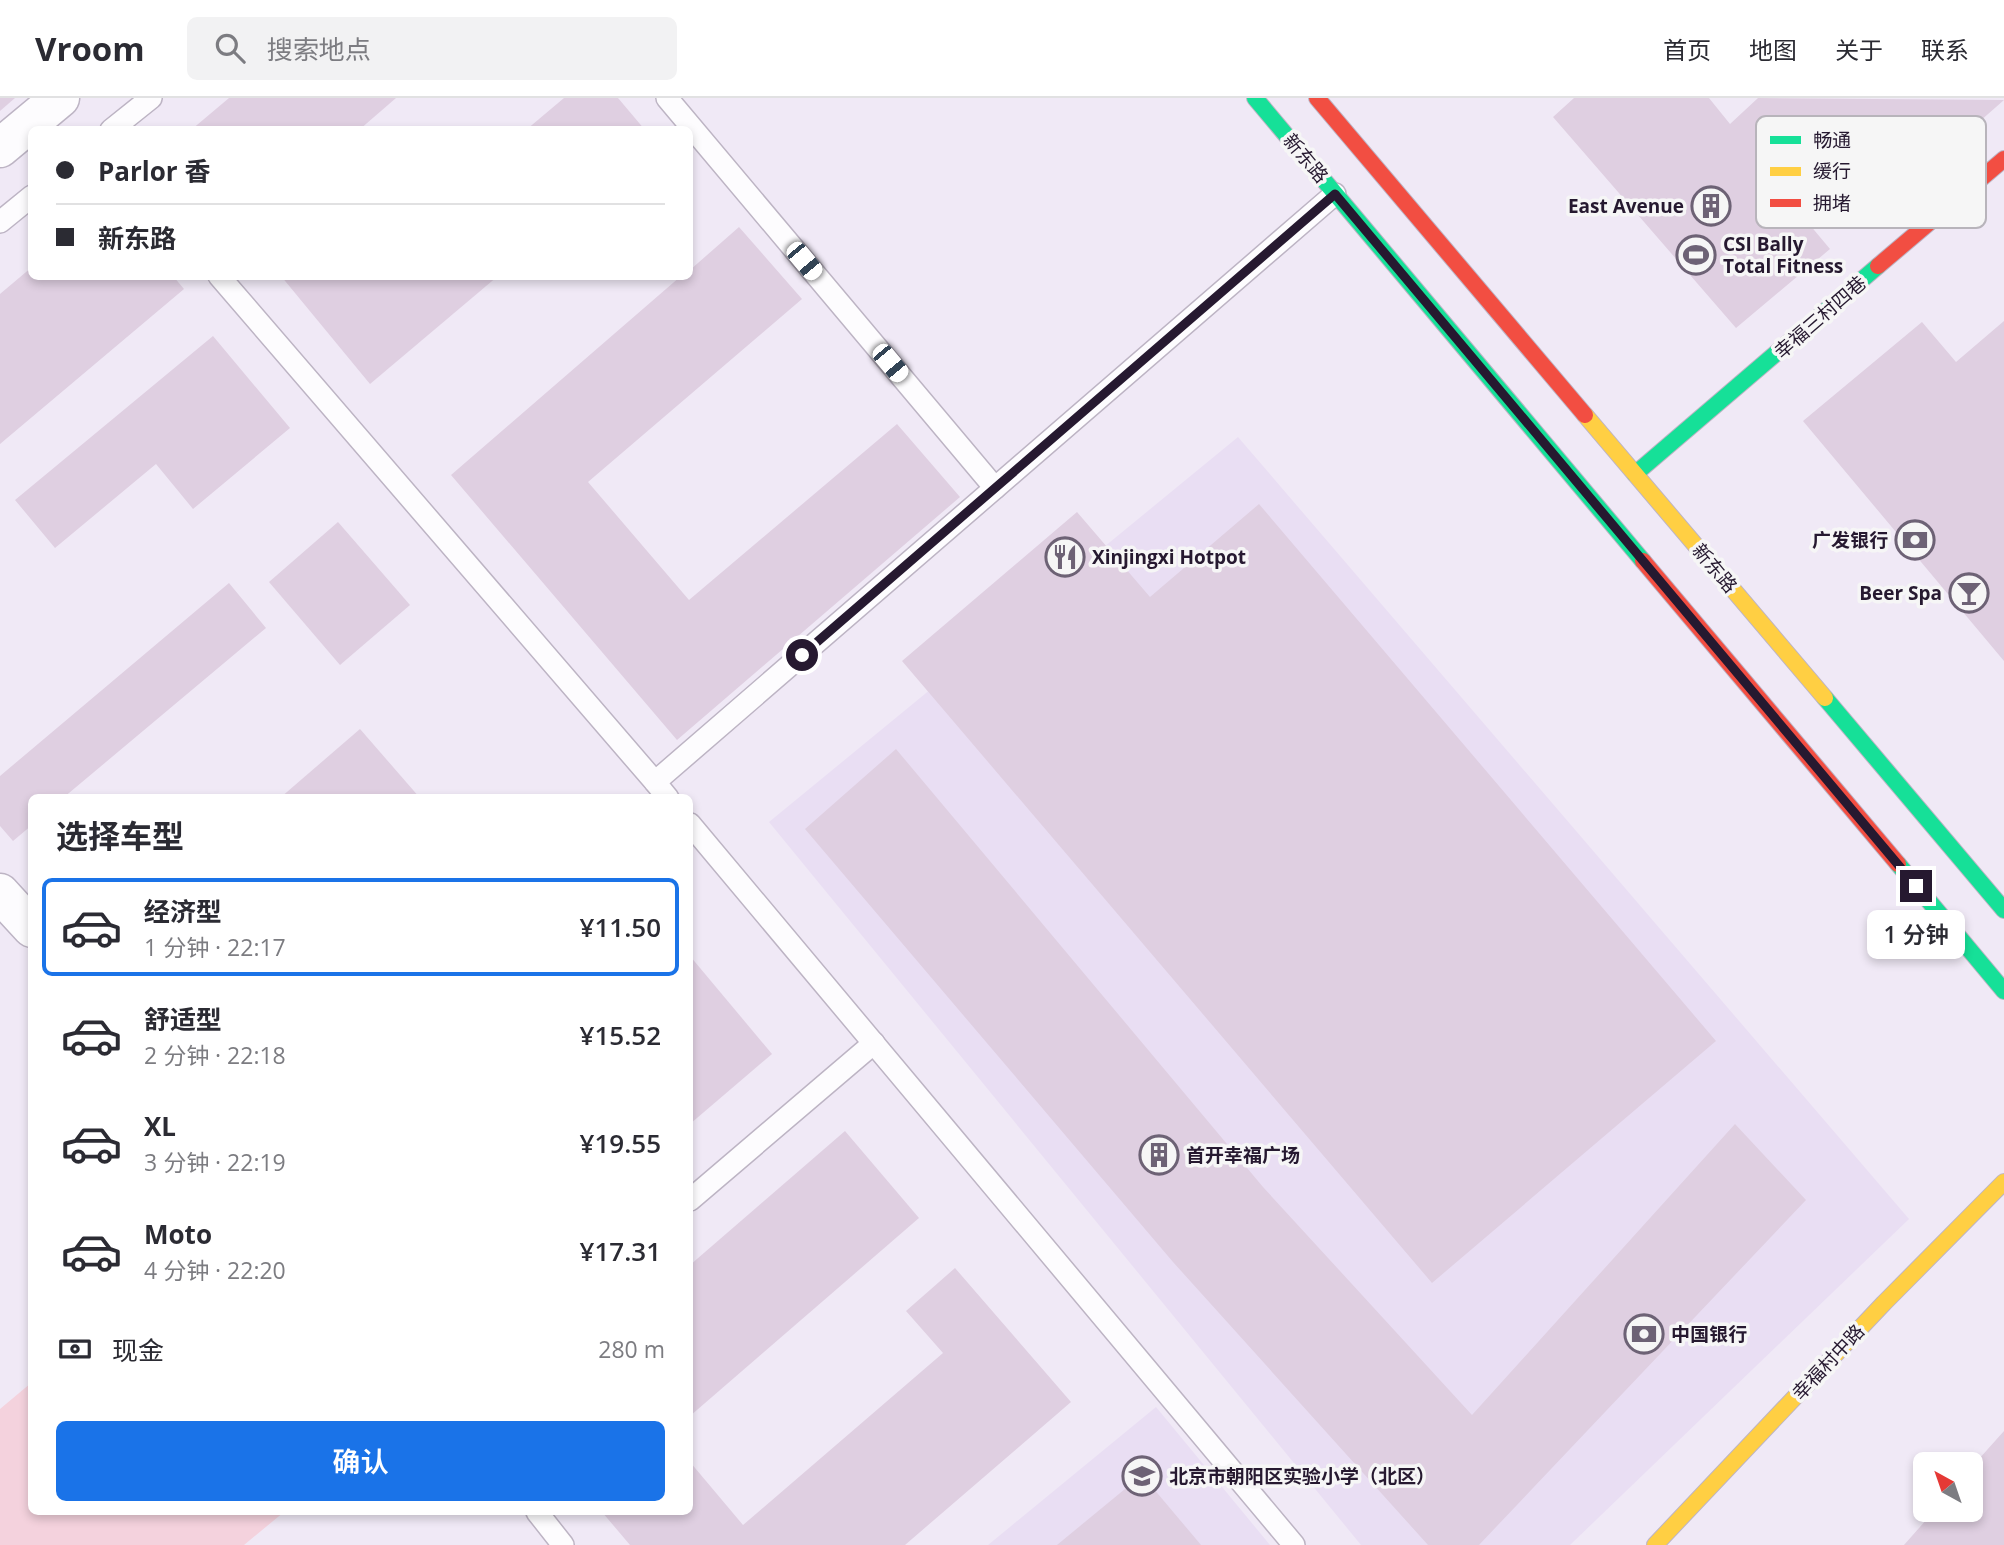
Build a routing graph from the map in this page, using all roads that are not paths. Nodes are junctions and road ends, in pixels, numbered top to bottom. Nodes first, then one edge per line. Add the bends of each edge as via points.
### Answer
1 (60, 98) edge
2 (150, 98) edge
3 (667, 98) edge
4 (1255, 98) edge
5 (1317, 98) edge
6 (116, 126) edge
7 (691, 126) edge
8 (693, 129) edge
9 (0, 148) edge
10 (2004, 159) edge
11 (1986, 174) edge
12 (1335, 194) junction
13 (28, 199) edge
14 (0, 222) edge
15 (1923, 228) edge
16 (222, 280) edge
17 (1635, 474) junction
18 (995, 488) junction
19 (662, 790) edge
20 (693, 828) edge
21 (2004, 910) edge
22 (2004, 991) edge
23 (874, 1043) junction
24 (2004, 1182) edge
25 (693, 1197) edge
26 (539, 1515) edge
27 (562, 1545) edge
28 (1294, 1545) edge
29 (1655, 1545) edge

1 - 9 street
2 - 6 lane
3 - 7 lane
4 - 12 main road, 新东路
5 - 17 main road, 新东路
8 - 18 lane
10 - 11 main road, 幸福三村四巷
12 - 18 lane
12 - 22 main road, 新东路
13 - 14 lane
15 - 17 main road, 幸福三村四巷
16 - 19 lane
17 - 21 main road, 新东路
18 - 19 lane
20 - 23 lane
23 - 25 lane
23 - 28 lane
24 - 29 main road, 幸福村中路
26 - 27 lane

